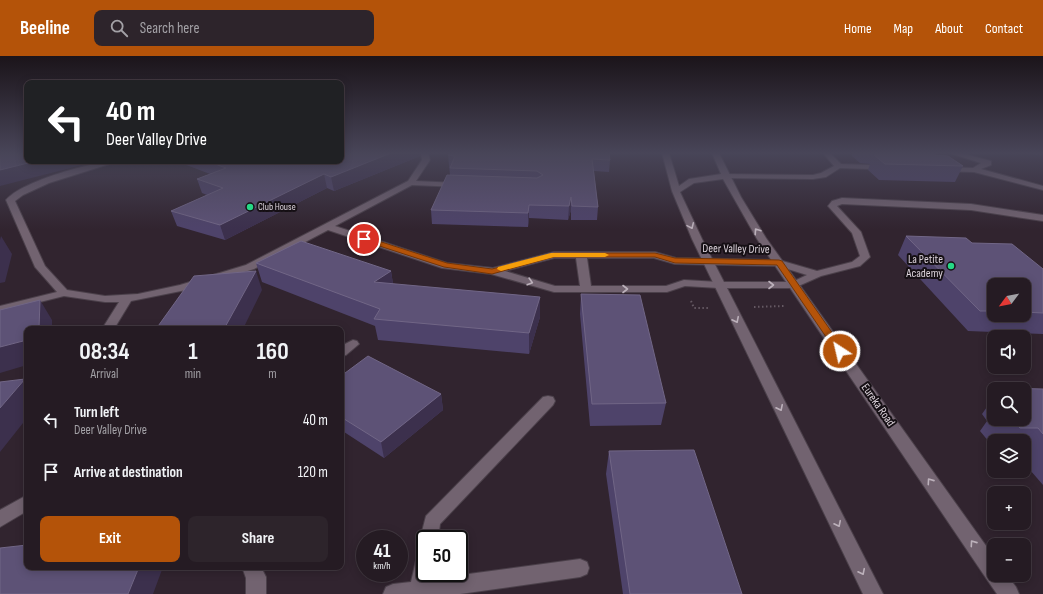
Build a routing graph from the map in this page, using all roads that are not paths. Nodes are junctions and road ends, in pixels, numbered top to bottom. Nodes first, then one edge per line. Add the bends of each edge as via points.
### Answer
1 (60, 178) edge
2 (414, 178) edge
3 (672, 178) edge
4 (704, 178) edge
5 (725, 178) edge
6 (1005, 178) edge
7 (411, 183) junction
8 (466, 185) edge
9 (1043, 188) edge
10 (676, 191) junction
11 (10, 200) junction
12 (0, 202) edge
13 (1043, 218) edge
14 (326, 226) junction
15 (581, 255) junction
16 (708, 261) junction
17 (779, 263) junction
18 (492, 271) junction
19 (817, 274) junction
20 (719, 285) junction
21 (794, 285) junction
22 (586, 289) junction
23 (64, 293) junction
24 (127, 298) junction
25 (0, 308) edge
26 (110, 326) edge
27 (353, 344) dead end
28 (344, 350) edge
29 (548, 401) dead end
30 (24, 504) edge
31 (0, 519) edge
32 (430, 530) edge
33 (987, 562) edge
34 (580, 568) dead end
35 (252, 570) edge
36 (420, 582) edge
37 (1001, 582) edge
38 (419, 590) junction
39 (256, 594) edge
40 (393, 594) edge
41 (873, 594) edge
42 (1009, 594) edge

1 - 11 main road via 19,193
2 - 7 main road
3 - 10 main road
4 - 10 main road via 692,181
17 -> 5 main road, Eureka Road via 743,210
6 - 9 main road
7 - 8 main road
7 - 14 main road
10 -> 16 main road
11 - 12 main road
11 - 23 main road via 40,267
13 - 19 main road via 971,207 842,201 832,206 856,232 865,257 856,264
14 - 18 main road, Deer Valley Drive via 446,266
14 - 24 main road via 250,267 182,288
15 - 16 main road, Deer Valley Drive via 655,255 675,261
15 - 18 main road, Deer Valley Drive via 554,255
15 - 22 main road
16 - 17 main road, Deer Valley Drive
16 - 20 main road
17 - 19 main road, Deer Valley Drive
17 - 21 main road, Eureka Road
18 -> 22 main road, Deer Valley Drive via 554,289
19 - 21 main road, Deer Valley Drive
20 -> 21 main road, Deer Valley Drive
22 -> 20 main road, Deer Valley Drive via 667,289 684,283
20 -> 41 main road
33 -> 21 main road, Eureka Road
23 - 24 main road via 105,299
23 - 25 main road
24 - 26 main road
27 - 28 main road
29 - 32 main road via 432,521
30 - 31 main road
34 - 38 main road
35 - 39 main road via 256,577
36 - 38 main road
37 - 42 main road, Eureka Road
38 - 40 main road

